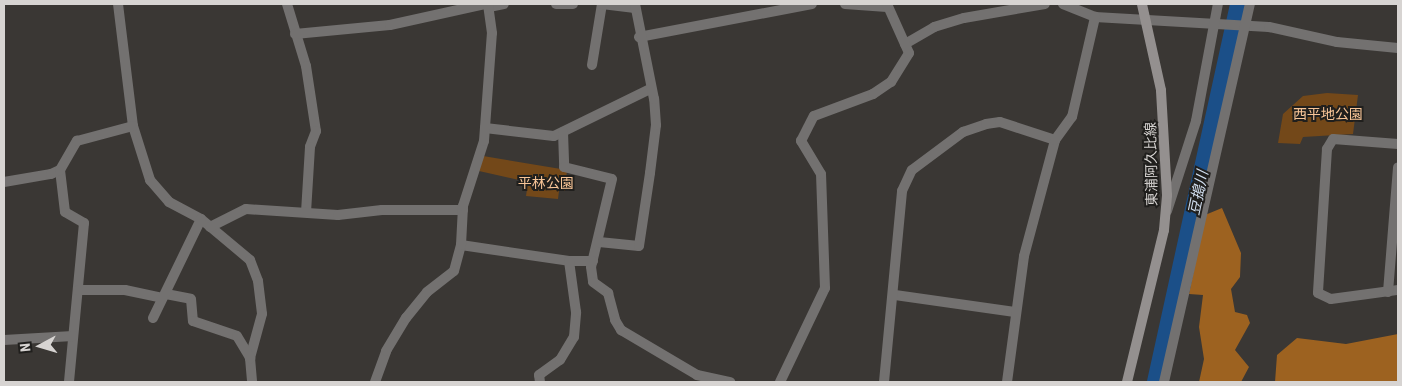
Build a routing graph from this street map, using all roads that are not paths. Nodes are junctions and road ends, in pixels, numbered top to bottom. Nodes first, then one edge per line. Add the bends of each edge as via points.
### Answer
1 (118, 4) edge
2 (287, 4) edge
3 (504, 4) edge
4 (556, 4) edge
5 (573, 4) edge
6 (747, 4) edge
7 (812, 4) edge
8 (845, 4) edge
9 (1045, 4) edge
10 (1063, 4) edge
11 (1142, 4) edge
12 (1218, 4) edge
13 (1250, 4) edge
14 (487, 5) edge
15 (887, 5) edge
16 (634, 6) edge
17 (746, 15) junction
18 (1095, 17) junction
19 (1147, 22) junction
20 (1215, 24) junction
21 (1248, 25) junction
22 (295, 34) junction
23 (640, 37) junction
24 (905, 44) junction
25 (1398, 48) edge
26 (592, 65) dead end
27 (650, 89) junction
28 (133, 126) junction
29 (485, 128) junction
30 (563, 132) junction
31 (1055, 140) junction
32 (1398, 144) edge
33 (1398, 167) edge
34 (60, 170) junction
35 (4, 182) edge
36 (463, 210) junction
37 (306, 212) junction
38 (1165, 216) junction
39 (201, 219) junction
40 (210, 227) junction
41 (599, 242) junction
42 (461, 245) junction
43 (593, 260) junction
44 (569, 261) junction
45 (78, 290) junction
46 (1393, 291) edge
47 (895, 295) junction
48 (164, 296) junction
49 (1016, 312) junction
50 (152, 318) dead end
51 (73, 336) junction
52 (4, 340) edge
53 (250, 358) junction
54 (69, 382) edge
55 (252, 382) edge
56 (375, 382) edge
57 (540, 382) edge
58 (730, 382) edge
59 (780, 382) edge
60 (884, 382) edge
61 (1007, 382) edge
62 (1127, 382) edge
63 (1164, 382) edge

1 - 28 street
2 - 22 street
3 - 14 street
4 - 5 street
6 - 17 street
7 - 17 street
8 - 15 street
9 - 24 street via 964,18 934,27
10 - 18 street
11 - 19 main road, 東浦阿久比線
12 - 20 street
13 - 21 street
14 - 22 street via 390,25
14 - 29 street via 492,33
15 - 24 street
16 - 23 street
16 - 26 street via 602,4
17 - 23 street
18 - 19 street
18 - 31 street via 1072,117
19 - 20 street
19 - 38 main road, 東浦阿久比線 via 1167,140
20 - 21 street
20 - 38 street via 1196,120
21 - 25 street via 1337,42
21 - 63 street via 1231,78
22 - 37 street via 311,89 316,131 310,147
23 - 27 street
24 - 59 street via 909,53 891,82 873,94 814,116 801,141 820,174 825,288
27 - 30 street
27 - 41 street via 656,125 639,246
28 - 34 street via 77,141
28 - 39 street via 145,167 157,192
29 - 30 street via 540,135
29 - 36 street
30 - 41 street via 564,167 612,179
31 - 47 street via 1000,122 963,132 921,161 902,191
31 - 49 street via 1024,256
32 - 46 street via 1333,139 1327,149 1318,293 1331,299
33 - 46 street
34 - 35 street
34 - 45 street via 65,212 84,223
36 - 37 street via 382,210 338,215
36 - 42 street
37 - 40 street via 246,209
38 - 62 main road, 東浦阿久比線
39 - 40 street
39 - 48 street
40 - 53 street via 250,260 258,281 262,314
41 - 43 street
42 - 44 street
42 - 56 street via 454,271 427,292 406,318 386,351
43 - 44 street
43 - 58 street via 593,282 608,293 622,330 696,375
44 - 57 street via 576,312 574,337 565,355 539,375
45 - 48 street via 125,290
45 - 51 street
47 - 49 street
47 - 60 street
48 - 50 street
48 - 53 street via 191,299 193,321 237,336
49 - 61 street
51 - 52 street
51 - 54 street
53 - 55 street

